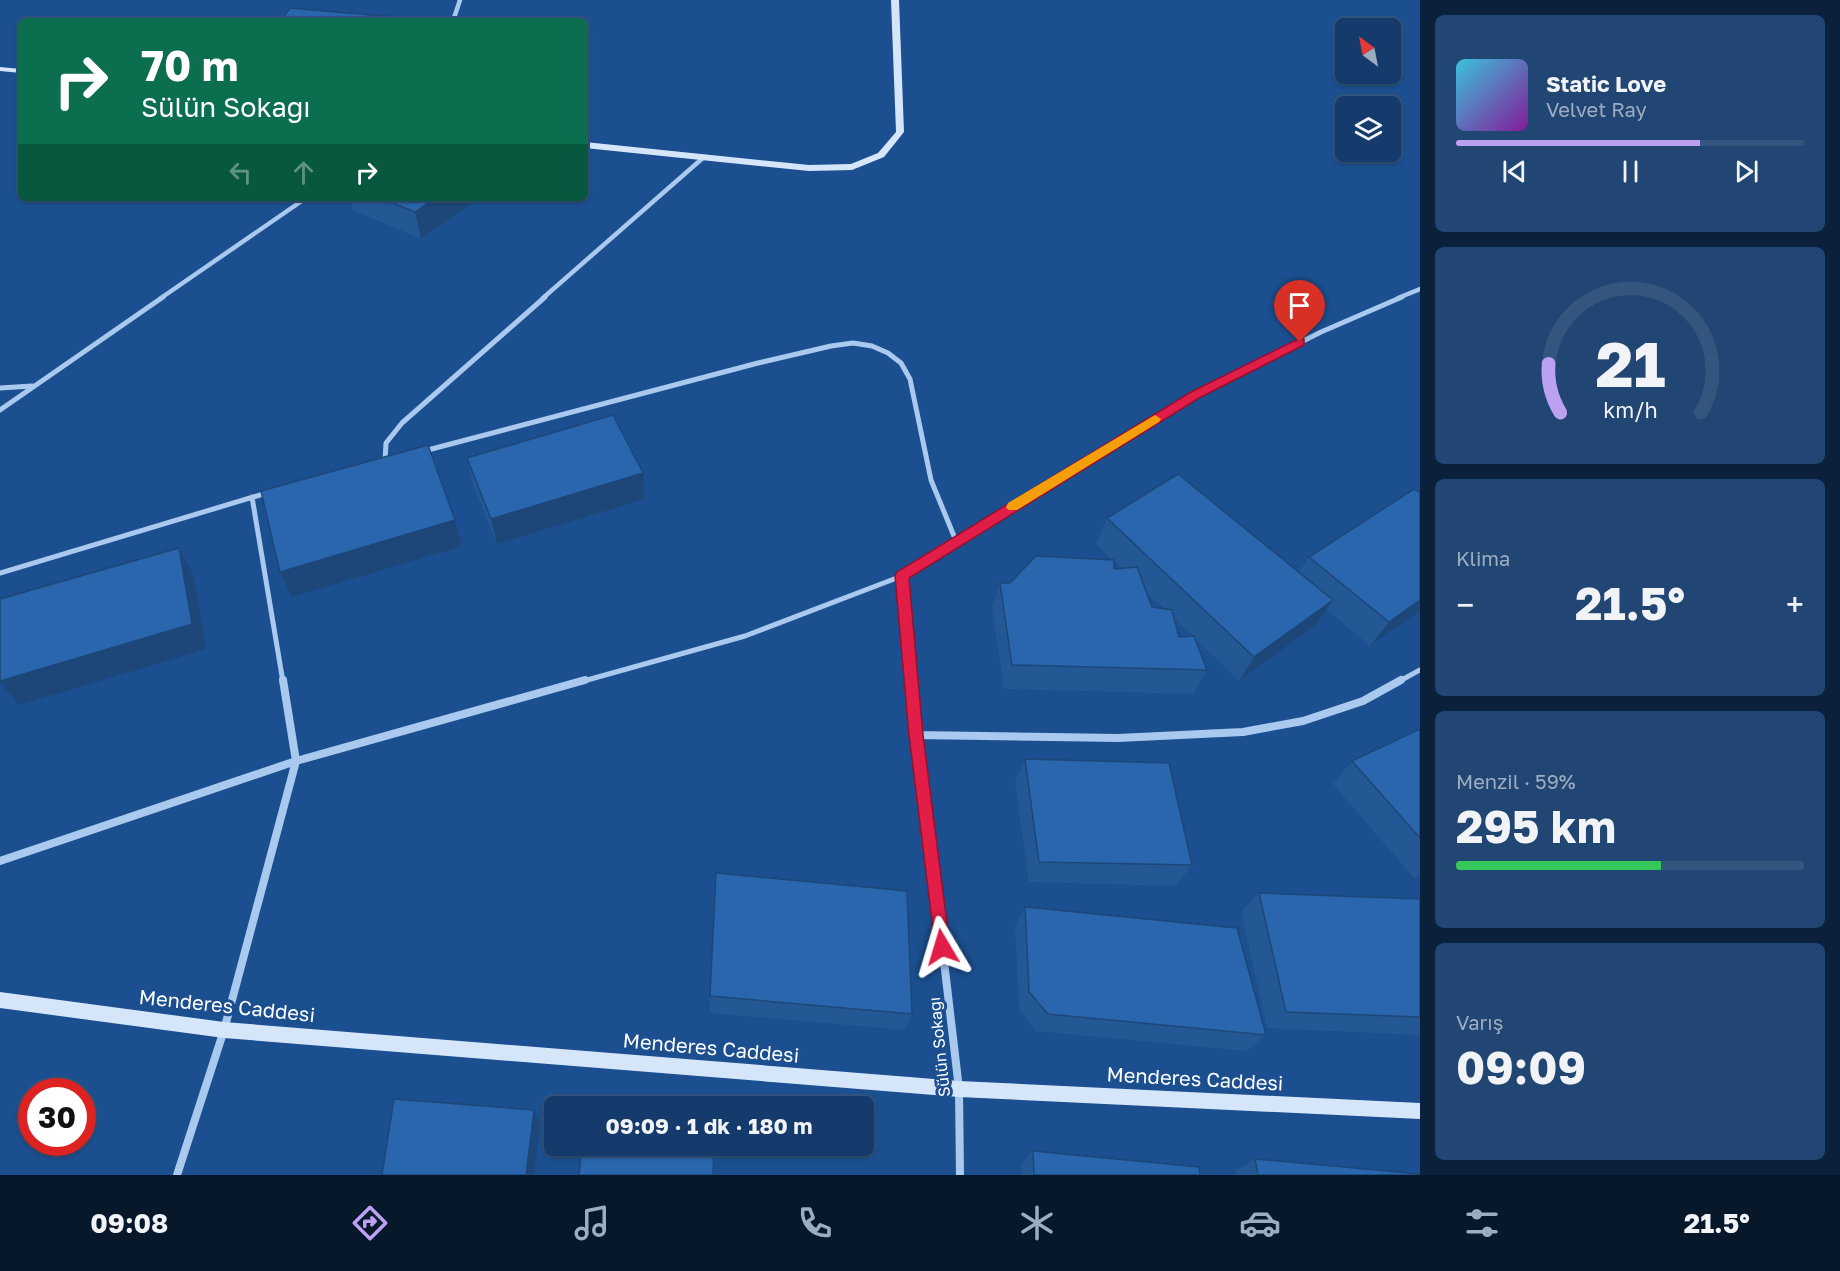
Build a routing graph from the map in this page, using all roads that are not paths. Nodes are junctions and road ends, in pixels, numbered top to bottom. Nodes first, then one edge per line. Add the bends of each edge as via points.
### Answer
1 (460, 0) edge
2 (895, 0) edge
3 (454, 18) edge
4 (0, 69) edge
5 (18, 71) edge
6 (588, 145) edge
7 (704, 157) junction
8 (302, 201) edge
9 (1420, 289) edge
10 (35, 386) junction
11 (0, 388) edge
12 (0, 410) edge
13 (419, 452) edge
14 (396, 458) edge
15 (385, 461) junction
16 (374, 464) edge
17 (274, 491) edge
18 (252, 497) junction
19 (957, 541) junction
20 (0, 573) edge
21 (902, 576) junction
22 (1420, 670) edge
23 (916, 735) junction
24 (296, 761) junction
25 (0, 861) edge
26 (0, 1000) edge
27 (224, 1030) junction
28 (959, 1089) junction
29 (1420, 1111) edge
30 (177, 1175) edge
31 (960, 1175) edge

1 - 3 street
2 - 7 street via 900,132 881,155 852,167 808,168
4 - 5 street
6 - 7 street
7 - 15 street via 392,432 386,443
8 - 10 street
9 - 19 street via 1321,332 1195,395
10 - 11 street
10 - 12 street
13 - 19 street via 821,348 853,343 873,346 901,363 910,378 931,480
14 - 15 street
15 - 16 street
17 - 18 street
18 - 20 street
18 - 24 street
19 - 21 street
21 - 23 street, Sülün Sokağı
21 - 24 street via 745,636
22 - 23 street via 1363,701 1303,721 1243,732 1118,738
23 - 28 street, Sülün Sokağı
24 - 25 street
24 - 27 street
26 - 27 street, Menderes Caddesi
27 - 28 street, Menderes Caddesi
27 - 30 street
28 - 29 street, Menderes Caddesi
28 - 31 street, Sülün Sokağı

